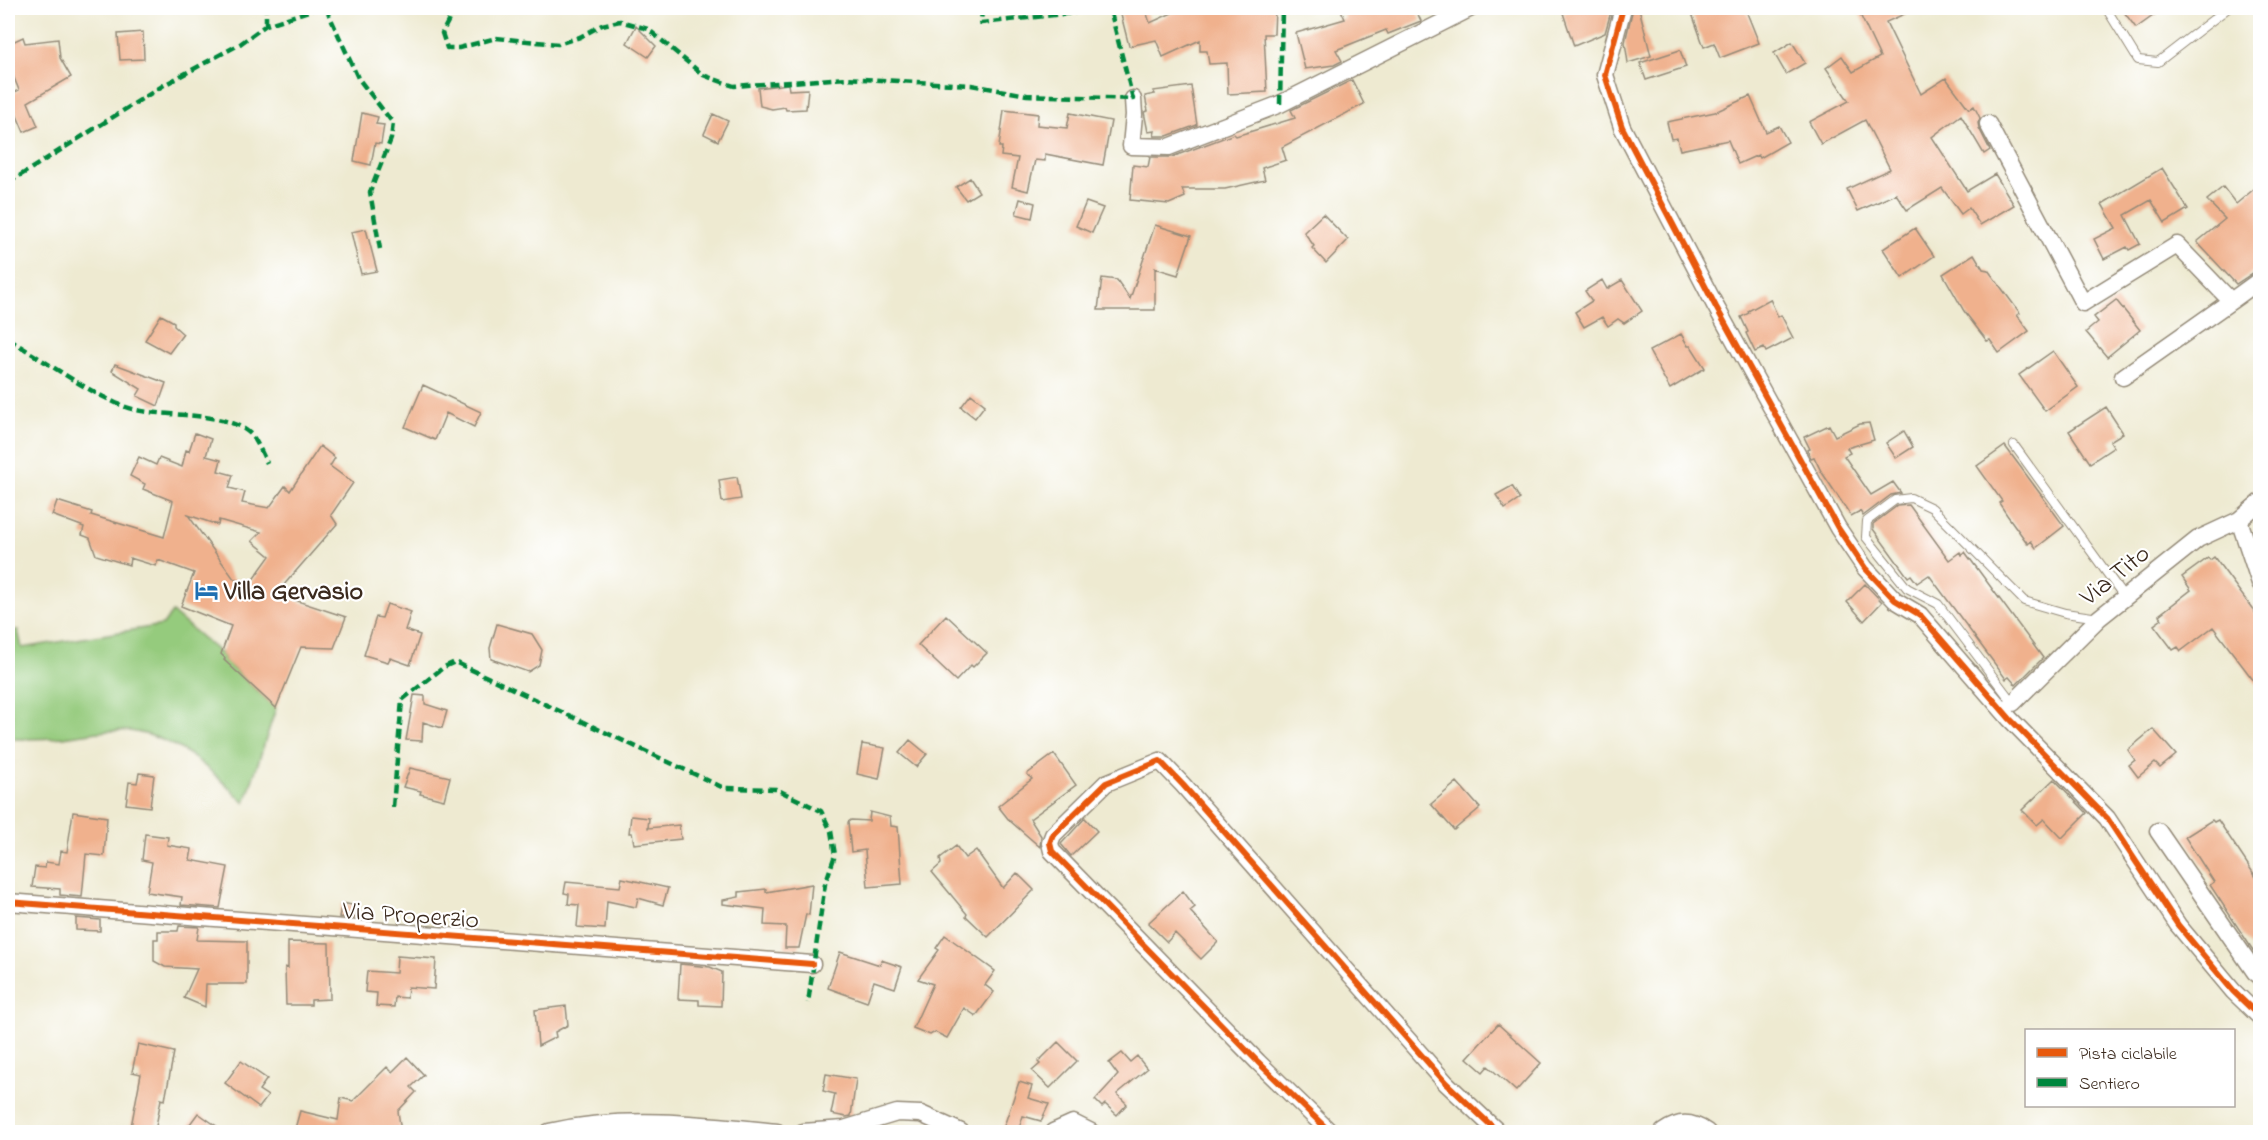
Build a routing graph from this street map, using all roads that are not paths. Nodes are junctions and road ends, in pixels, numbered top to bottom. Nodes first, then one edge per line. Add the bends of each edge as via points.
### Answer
1 (1471, 8) edge
2 (1623, 8) edge
3 (2106, 8) edge
4 (2228, 8) edge
5 (1132, 99) dead end
6 (1988, 124) dead end
7 (2260, 280) edge
8 (2231, 301) junction
9 (2123, 377) dead end
10 (2014, 445) dead end
11 (2260, 502) edge
12 (2239, 520) junction
13 (2260, 583) edge
14 (2125, 598) junction
15 (2099, 618) junction
16 (2013, 703) joint
17 (2158, 831) dead end
18 (8, 902) edge
19 (812, 964) dead end
20 (2260, 976) edge
21 (2260, 1017) edge
22 (717, 1129) edge
23 (549, 1132) edge
24 (777, 1132) edge
25 (803, 1132) edge
26 (961, 1132) edge
27 (1053, 1132) edge
28 (1091, 1132) edge
29 (1330, 1132) edge
30 (1498, 1132) edge
31 (1663, 1132) edge
32 (1707, 1132) edge

1 - 5 street via 1280,104 1169,147 1131,146
2 - 21 street via 1605,75 1622,127 1838,528 1865,568 1894,600 1920,615 2010,719 2107,818 2178,925
3 - 4 lane via 2139,60 2158,62
6 - 8 street via 2083,303 2177,245
7 - 8 street
8 - 9 street
10 - 14 lane
11 - 12 street, Via Tito
12 - 13 street
12 - 14 street, Via Tito via 2198,539
14 - 15 street, Via Tito
15 - 16 street, Via Tito
15 - 16 lane via 2024,601 1932,508 1911,498 1895,500 1867,521 1866,537 1900,580 1907,588 1938,604
17 - 20 street
18 - 19 street, Via Properzio
22 - 23 street via 651,1122
22 - 24 street
25 - 26 street via 844,1130 897,1113 921,1114
27 - 28 street via 1072,1123
29 - 30 street via 1052,851 1053,835 1106,783 1160,761 1446,1083
31 - 32 street via 1674,1124 1696,1125

